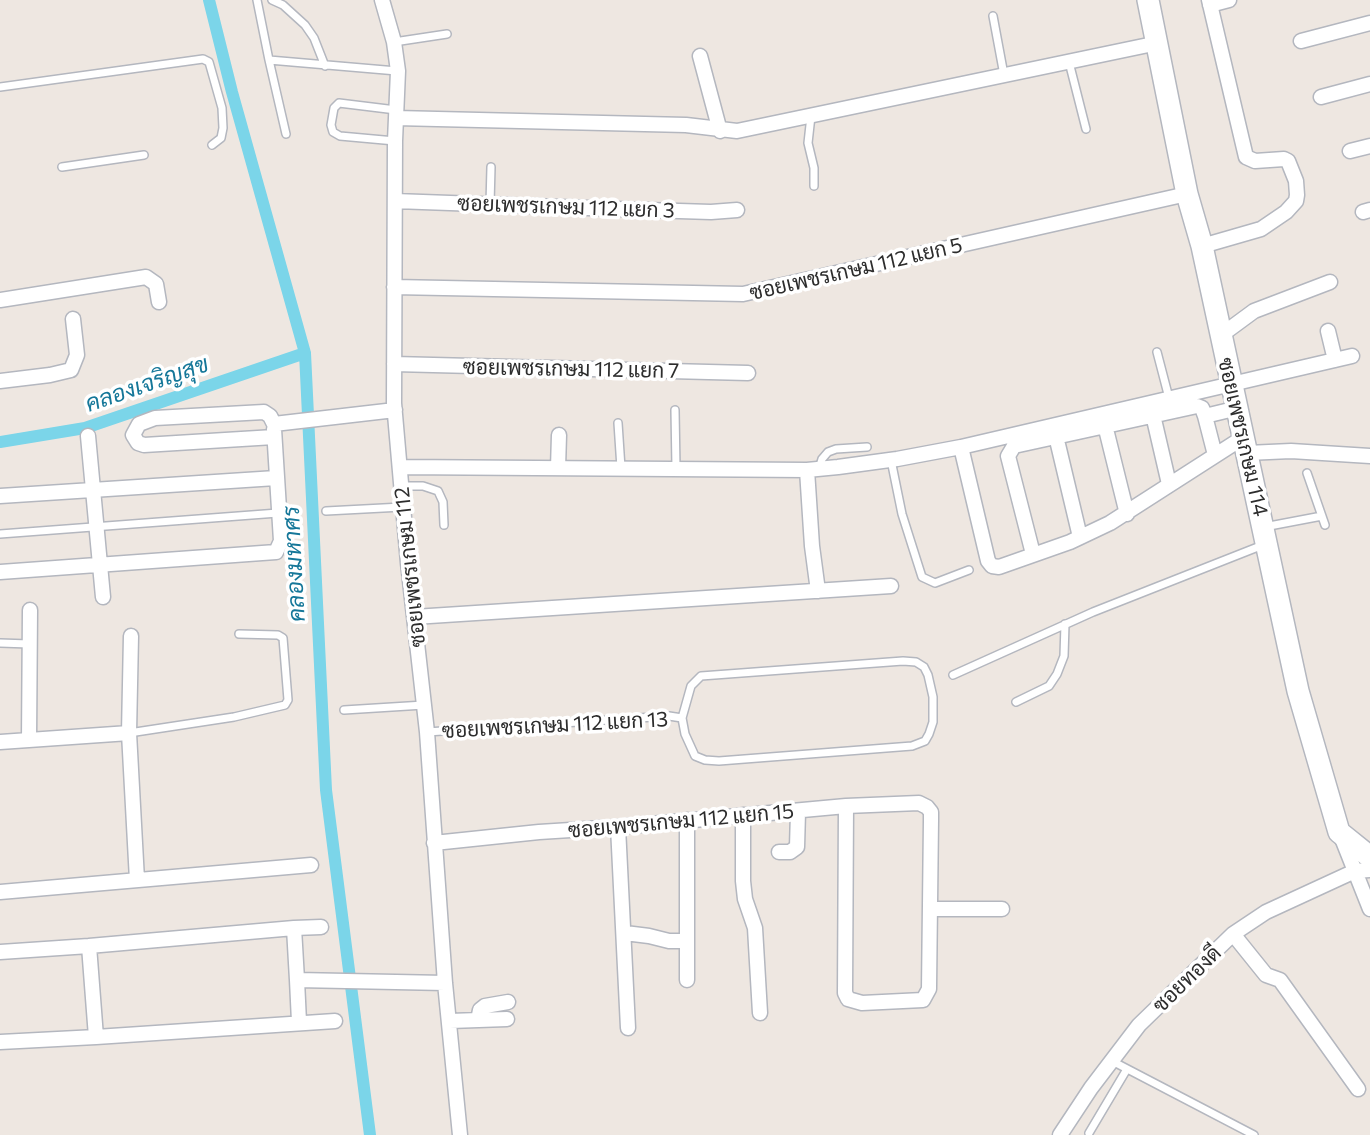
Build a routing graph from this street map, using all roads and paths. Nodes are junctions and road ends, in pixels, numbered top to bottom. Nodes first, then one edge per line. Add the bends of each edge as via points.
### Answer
1 (257, 0) edge
2 (272, 0) edge
3 (382, 0) edge
4 (1148, 0) edge
5 (1229, 0) edge
6 (1210, 3) edge
7 (993, 16) dead end
8 (1370, 23) edge
9 (447, 34) dead end
10 (1301, 41) dead end
11 (394, 42) junction
12 (1158, 43) junction
13 (700, 56) dead end
14 (269, 60) junction
15 (1069, 62) junction
16 (325, 66) junction
17 (398, 71) junction
18 (1004, 75) junction
19 (1370, 84) edge
20 (0, 87) edge
21 (1321, 97) dead end
22 (396, 114) junction
23 (811, 116) junction
24 (1086, 129) dead end
25 (720, 131) junction
26 (286, 134) dead end
27 (395, 141) junction
28 (212, 145) dead end
29 (1370, 146) edge
30 (1350, 151) dead end
31 (144, 155) dead end
32 (62, 167) dead end
33 (491, 167) dead end
34 (814, 186) dead end
35 (1187, 194) junction
36 (395, 201) junction
37 (490, 204) junction
38 (737, 210) dead end
39 (1202, 246) junction
40 (1330, 282) dead end
41 (394, 287) junction
42 (0, 300) edge
43 (159, 302) dead end
44 (73, 319) dead end
45 (1328, 331) dead end
46 (1220, 336) junction
47 (1157, 352) dead end
48 (1353, 356) dead end
49 (1335, 360) junction
50 (394, 364) junction
51 (748, 373) dead end
52 (0, 381) edge
53 (1233, 384) junction
54 (1169, 399) junction
55 (1238, 408) junction
56 (395, 410) junction
57 (675, 410) dead end
58 (1153, 415) junction
59 (1205, 416) junction
60 (1104, 420) junction
61 (618, 423) dead end
62 (277, 428) junction
63 (559, 435) dead end
64 (88, 436) dead end
65 (1056, 436) junction
66 (1246, 444) junction
67 (867, 447) dead end
68 (961, 447) junction
69 (1215, 455) junction
70 (1370, 456) edge
71 (891, 460) junction
72 (400, 467) junction
73 (558, 468) junction
74 (621, 468) junction
75 (676, 468) junction
76 (813, 470) junction
77 (1307, 473) dead end
78 (276, 478) junction
79 (1169, 485) junction
80 (401, 486) junction
81 (94, 489) junction
82 (0, 496) edge
83 (403, 506) junction
84 (326, 511) dead end
85 (278, 513) junction
86 (1127, 514) junction
87 (1322, 516) junction
88 (444, 525) dead end
89 (1325, 525) dead end
90 (97, 527) junction
91 (0, 534) edge
92 (1265, 535) junction
93 (1080, 537) junction
94 (1033, 554) junction
95 (100, 565) junction
96 (969, 570) dead end
97 (0, 572) edge
98 (891, 586) dead end
99 (818, 592) junction
100 (103, 597) dead end
101 (30, 610) dead end
102 (414, 618) junction
103 (1065, 624) junction
104 (239, 634) dead end
105 (131, 636) dead end
106 (0, 643) edge
107 (29, 644) junction
108 (953, 675) dead end
109 (1016, 702) dead end
110 (424, 705) junction
111 (344, 710) dead end
112 (682, 718) junction
113 (427, 732) junction
114 (129, 733) junction
115 (29, 740) junction
116 (0, 742) edge
117 (846, 806) junction
118 (799, 812) junction
119 (743, 815) junction
120 (687, 820) junction
121 (618, 827) junction
122 (434, 843) junction
123 (779, 852) dead end
124 (1362, 864) edge
125 (311, 865) dead end
126 (1370, 870) edge
127 (137, 880) junction
128 (0, 892) edge
129 (931, 909) junction
130 (1002, 909) dead end
131 (1370, 909) edge
132 (321, 927) dead end
133 (294, 928) junction
134 (625, 933) junction
135 (1233, 934) junction
136 (686, 941) junction
137 (89, 946) junction
138 (0, 951) edge
139 (297, 980) junction
140 (687, 980) dead end
141 (445, 983) junction
142 (508, 1002) dead end
143 (760, 1013) dead end
144 (507, 1019) dead end
145 (478, 1020) junction
146 (335, 1021) dead end
147 (450, 1021) junction
148 (299, 1022) junction
149 (628, 1028) dead end
150 (96, 1037) junction
151 (0, 1042) edge
152 (1111, 1060) junction
153 (1127, 1069) junction
154 (1358, 1088) dead end
155 (1089, 1133) dead end
156 (460, 1135) edge
157 (1060, 1135) edge
158 (1254, 1135) edge

1 - 14 lane
2 - 16 lane via 305,25
3 - 11 street, ซอยเพชรเกษม 112
4 - 12 street, ซอยเพชรเกษม 114
5 - 6 street
6 - 39 street via 1246,157 1288,161 1297,195 1286,212 1261,229
7 - 18 lane
8 - 10 street
9 - 11 lane
11 - 17 street, ซอยเพชรเกษม 112
12 - 15 street
12 - 35 street, ซอยเพชรเกษม 114
13 - 25 street
14 - 16 lane
14 - 26 lane
15 - 18 street
15 - 24 lane
16 - 17 lane
17 - 22 street, ซอยเพชรเกษม 112
18 - 23 street
19 - 21 street
20 - 28 lane via 203,60 209,62 222,108 221,138
22 - 25 street via 686,125
22 - 27 street, ซอยเพชรเกษม 112
22 - 27 lane via 339,103 331,125 340,136
23 - 25 street
23 - 34 lane via 808,143
27 - 36 street, ซอยเพชรเกษม 112
29 - 30 street
31 - 32 lane
33 - 37 lane
35 - 39 street, ซอยเพชรเกษม 114
35 - 41 street, ซอยเพชรเกษม 112 แยก 5 via 743,295
36 - 37 street, ซอยเพชรเกษม 112 แยก 3
36 - 41 street, ซอยเพชรเกษม 112
37 - 38 street, ซอยเพชรเกษม 112 แยก 3
39 - 46 street, ซอยเพชรเกษม 114
40 - 46 street via 1254,311
41 - 50 street, ซอยเพชรเกษม 112
42 - 43 street via 146,277 156,284
44 - 52 street via 77,355 71,370
45 - 49 street
46 - 53 street, ซอยเพชรเกษม 114
47 - 54 lane
48 - 49 street
49 - 53 street
50 - 51 street, ซอยเพชรเกษม 112 แยก 7
50 - 56 street, ซอยเพชรเกษม 112
53 - 54 street
53 - 55 street, ซอยเพชรเกษม 114
54 - 60 street
55 - 59 street
55 - 66 street, ซอยเพชรเกษม 114
56 - 62 street
56 - 72 street, ซอยเพชรเกษม 112
57 - 75 lane
58 - 59 street via 1197,406
58 - 60 street
58 - 79 street
59 - 69 street
60 - 65 street
60 - 68 street
60 - 86 street
61 - 74 lane
62 - 62 street via 144,445 133,435 139,424 155,418 264,412
62 - 78 street
63 - 73 street
64 - 81 street
65 - 93 street
65 - 94 street via 1014,446 1008,457
66 - 69 street
66 - 70 street
66 - 92 street, ซอยเพชรเกษม 114
67 - 76 lane via 828,452
68 - 71 street
68 - 94 street via 988,561 999,567
69 - 79 street
71 - 76 street
71 - 96 lane via 922,577 935,583
72 - 73 street
72 - 80 street, ซอยเพชรเกษม 112
73 - 74 street
74 - 75 street
75 - 76 street
76 - 99 street via 812,546
77 - 87 lane
78 - 81 street
78 - 85 street
79 - 86 street
80 - 83 street, ซอยเพชรเกษม 112
80 - 88 lane via 438,491
81 - 82 street
81 - 90 street
83 - 84 lane
83 - 102 street, ซอยเพชรเกษม 112
85 - 90 lane
85 - 95 street via 281,541 276,552
86 - 93 street
87 - 89 lane
87 - 92 lane
90 - 91 lane
90 - 95 street
92 - 103 lane
92 - 124 street, ซอยเพชรเกษม 114 via 1298,691 1339,832
93 - 94 street
95 - 97 street
95 - 100 street
98 - 99 street
99 - 102 street
101 - 107 street
102 - 110 street, ซอยเพชรเกษม 112
103 - 108 lane
103 - 109 lane via 1064,656 1057,674 1049,686
104 - 114 lane via 283,638 285,705
105 - 114 street
106 - 107 lane
107 - 115 street
110 - 111 lane
110 - 113 street, ซอยเพชรเกษม 112
112 - 112 lane, ซอยเพชรเกษม 112 แยก 13 via 690,748 705,761 912,746 925,741 933,722 933,697 928,675 916,662 701,676 691,686
112 - 113 lane, ซอยเพชรเกษม 112 แยก 13
113 - 122 street, ซอยเพชรเกษม 112
114 - 115 street
114 - 127 street
115 - 116 street
117 - 118 street, ซอยเพชรเกษม 112 แยก 15
117 - 129 street, ซอยเพชรเกษม 112 แยก 15 via 919,803 927,807
117 - 129 street via 844,982 848,999 862,1003 923,1000 929,989
118 - 119 street, ซอยเพชรเกษม 112 แยก 15
118 - 123 street via 797,847
119 - 120 street, ซอยเพชรเกษม 112 แยก 15
119 - 143 street via 743,881 755,928
120 - 121 street, ซอยเพชรเกษม 112 แยก 15
120 - 136 street
121 - 122 street, ซอยเพชรเกษม 112 แยก 15
121 - 134 street
122 - 141 street, ซอยเพชรเกษม 112
124 - 126 street
124 - 131 street
124 - 135 street, ซอยทองดี via 1266,912
125 - 127 street
127 - 128 street
129 - 130 street
132 - 133 street
133 - 137 street
133 - 139 street
134 - 136 street
134 - 149 street
135 - 152 street, ซอยทองดี via 1139,1025
135 - 154 street via 1266,975 1280,980
136 - 140 street
137 - 138 street
137 - 150 street
139 - 141 street
139 - 148 street
141 - 147 street, ซอยเพชรเกษม 112
142 - 145 street via 485,1006
144 - 145 street
145 - 147 street
146 - 148 street
147 - 156 street, ซอยเพชรเกษม 112
148 - 150 street
150 - 151 street
152 - 153 lane
152 - 157 street, ซอยทองดี
153 - 155 lane
153 - 158 lane

